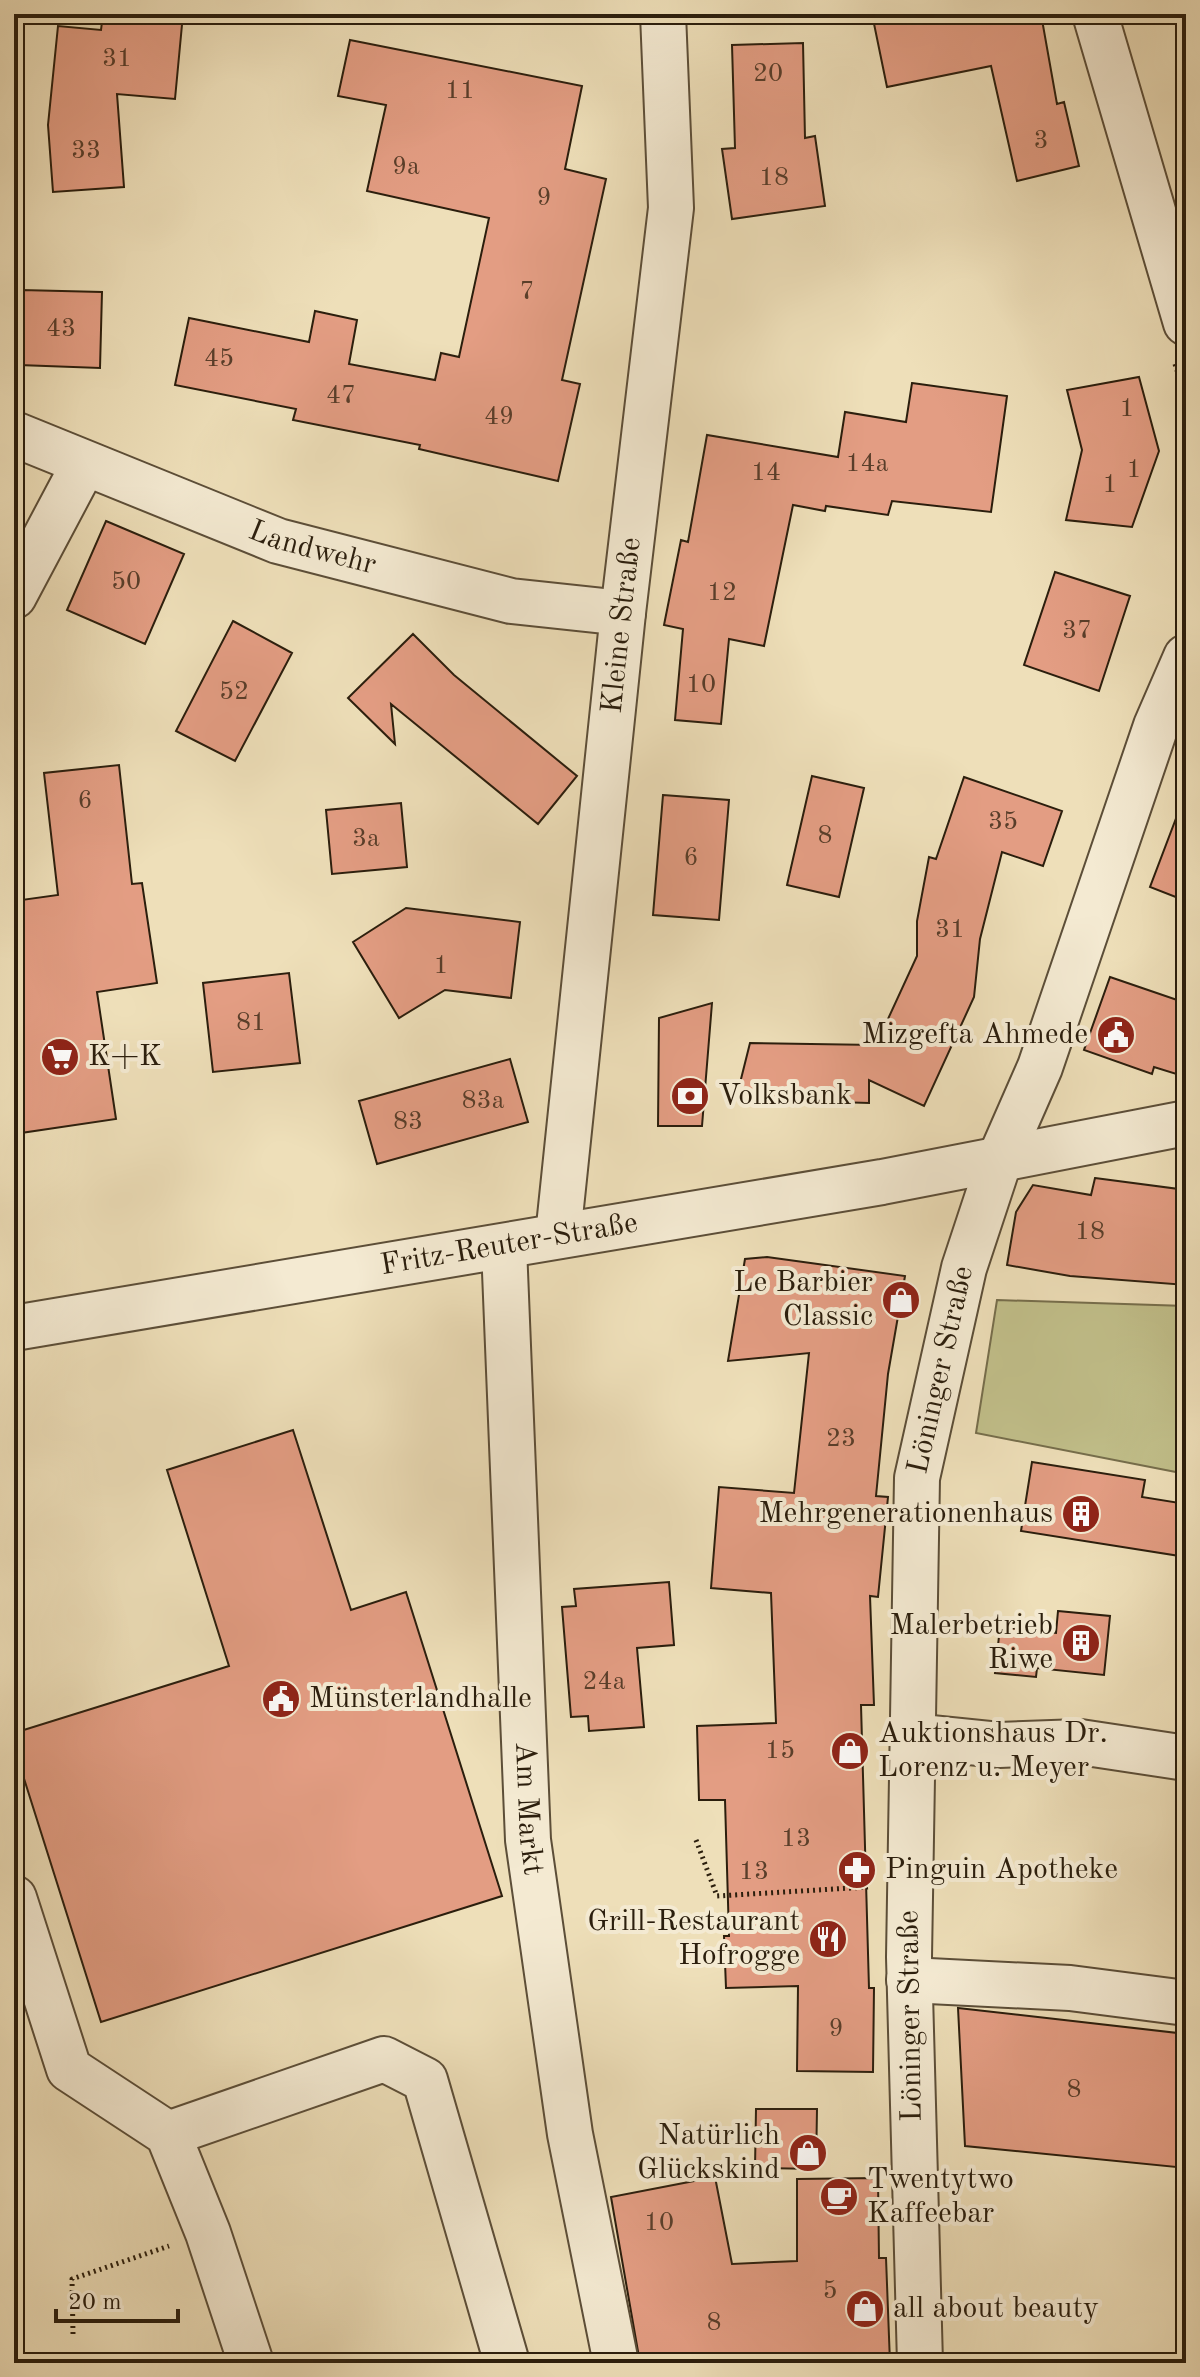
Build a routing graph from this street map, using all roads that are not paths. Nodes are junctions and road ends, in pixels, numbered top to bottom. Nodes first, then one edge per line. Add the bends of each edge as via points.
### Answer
1 (663, 14) edge
2 (1095, 14) edge
3 (1181, 286) edge
4 (1186, 323) edge
5 (14, 434) edge
6 (84, 464) junction
7 (14, 596) edge
8 (623, 613) junction
9 (1186, 657) edge
10 (1186, 1123) edge
11 (1001, 1156) junction
12 (558, 1236) junction
13 (504, 1247) junction
14 (14, 1328) edge
15 (911, 1736) junction
16 (1186, 1758) edge
17 (14, 1898) edge
18 (909, 1980) junction
19 (1186, 2003) edge
20 (168, 2134) junction
21 (251, 2363) edge
22 (507, 2363) edge
23 (616, 2363) edge
24 (920, 2363) edge

1 - 8 street, Kleine Straße via 671,208
2 - 3 street via 1122,114
3 - 4 street
5 - 6 street, Landwehr
6 - 7 street
6 - 8 street, Landwehr via 278,541 511,601
8 - 12 street, Kleine Straße
9 - 11 street, Löninger Straße via 1156,726 1040,1067
10 - 11 street, Fritz-Reuter-Straße
11 - 12 street, Fritz-Reuter-Straße via 882,1182
11 - 15 street, Löninger Straße via 964,1268 917,1478
12 - 13 street, Fritz-Reuter-Straße
13 - 14 street, Fritz-Reuter-Straße
13 - 23 street, Am Markt via 528,1840 570,2134
15 - 16 street via 999,1745 1080,1742
15 - 18 street, Löninger Straße
17 - 20 street via 69,2069
18 - 19 street via 1070,1988
18 - 24 street, Löninger Straße
20 - 21 street
20 - 22 street via 384,2059 425,2080

